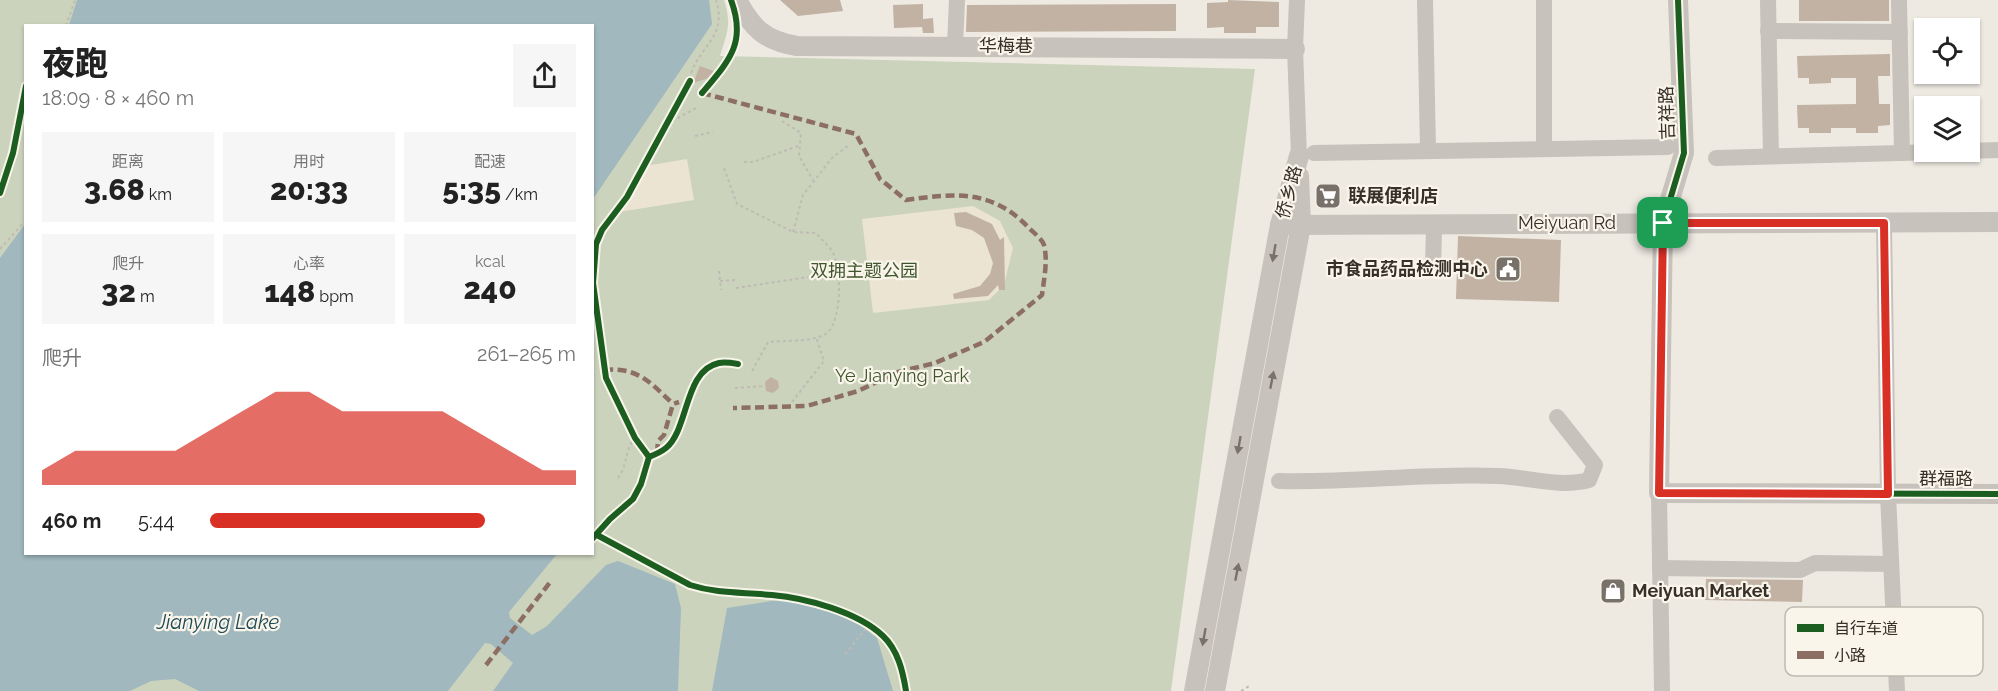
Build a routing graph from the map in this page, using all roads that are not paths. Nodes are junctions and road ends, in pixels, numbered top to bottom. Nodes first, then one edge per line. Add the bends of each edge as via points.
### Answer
1 (737, 0) edge
2 (957, 0) edge
3 (1297, 0) edge
4 (1425, 0) edge
5 (1544, 0) edge
6 (1678, 0) edge
7 (1768, 0) edge
8 (1899, 0) edge
9 (1768, 31) junction
10 (1900, 32) junction
11 (955, 46) junction
12 (1295, 49) junction
13 (1544, 140) dead end
14 (1668, 147) dead end
15 (1428, 149) junction
16 (1998, 150) edge
17 (1980, 151) edge
18 (1902, 153) junction
19 (1914, 153) edge
20 (1306, 154) junction
21 (1771, 156) junction
22 (1716, 158) dead end
23 (1998, 222) edge
24 (1663, 223) junction
25 (1884, 223) junction
26 (1280, 225) junction
27 (1301, 225) junction
28 (1434, 229) dead end
29 (1433, 268) dead end
30 (1557, 417) dead end
31 (1279, 481) dead end
32 (1659, 493) junction
33 (1888, 494) junction
34 (1998, 494) edge
35 (1891, 564) junction
36 (1660, 568) junction
37 (1893, 607) edge
38 (1896, 676) edge
39 (1194, 691) edge
40 (1215, 691) edge
41 (1662, 691) edge
42 (1897, 691) edge

1 - 11 street, 华梅巷 via 760,34 783,44
2 - 11 street
3 - 12 street
4 - 15 street
5 - 13 street
6 - 24 street, 吉祥路 via 1684,153
7 - 9 street
8 - 10 street
9 - 10 street
9 - 21 street
10 - 18 street
11 - 12 street, 华梅巷
12 - 20 street
14 - 15 street
15 - 20 street
16 - 17 street
18 - 19 street
18 - 21 street
20 - 26 street, 侨乡路
20 - 27 street, 侨乡路
21 - 22 street
23 - 25 street, Meiyuan Rd
24 - 25 street, Meiyuan Rd
24 - 27 street, Meiyuan Rd
24 - 32 street
25 - 33 street
26 - 27 street, Meiyuan Rd
26 -> 39 street, 侨乡路
40 -> 27 street, 侨乡路
28 - 29 street
30 - 31 street via 1595,465 1589,480 1551,483 1499,476 1402,476 1336,483
32 - 33 street, 群福路
32 - 36 street
33 - 34 street, 群福路
33 - 35 street
35 - 36 street via 1815,563 1800,570
35 - 37 street
36 - 41 street
38 - 42 street

